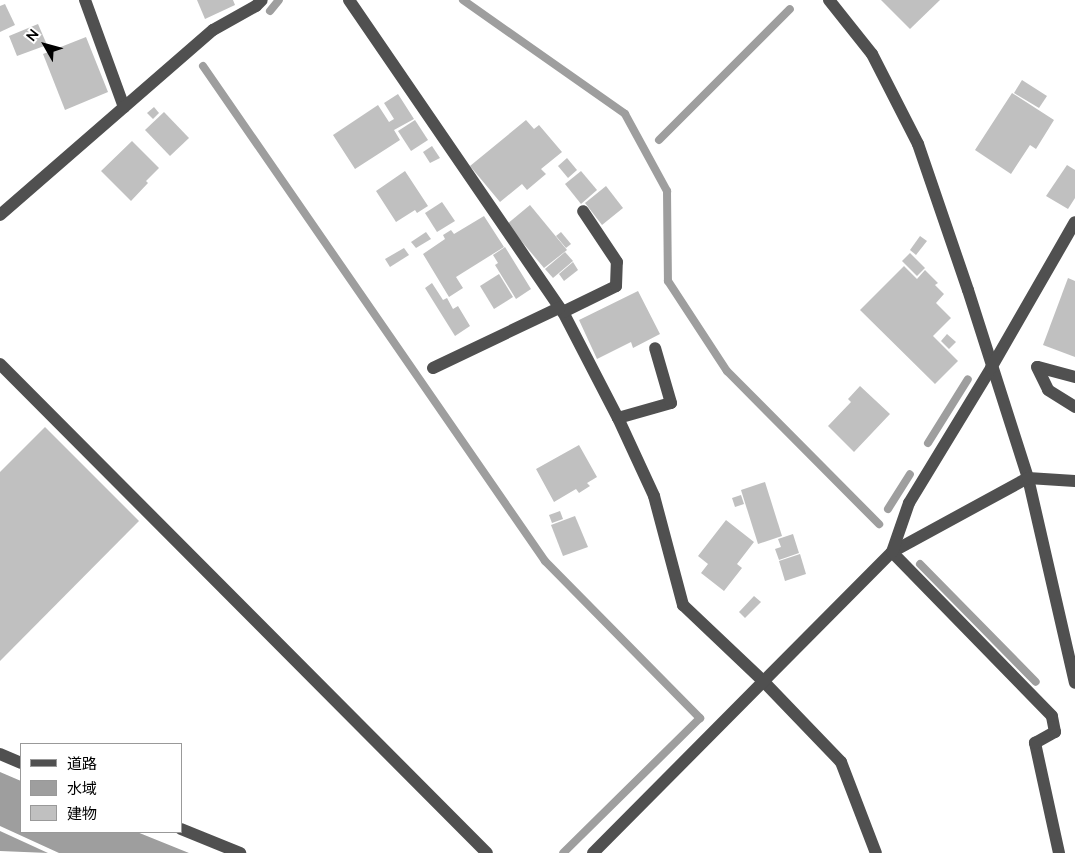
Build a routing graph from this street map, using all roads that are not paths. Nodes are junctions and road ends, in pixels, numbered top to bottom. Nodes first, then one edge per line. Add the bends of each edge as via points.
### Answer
1 (85, 0) edge
2 (262, 0) edge
3 (349, 0) edge
4 (829, 0) edge
5 (124, 107) junction
6 (583, 211) dead end
7 (0, 215) edge
8 (1075, 222) edge
9 (561, 310) junction
10 (655, 348) dead end
11 (0, 364) edge
12 (433, 368) dead end
13 (991, 368) junction
14 (1075, 377) edge
15 (1075, 407) edge
16 (618, 418) junction
17 (1028, 478) junction
18 (1075, 481) edge
19 (892, 552) junction
20 (764, 682) junction
21 (1075, 683) edge
22 (0, 754) edge
23 (20, 763) edge
24 (182, 829) edge
25 (240, 853) edge
26 (487, 853) edge
27 (594, 853) edge
28 (876, 853) edge
29 (1059, 853) edge

1 - 5 street
2 - 5 street via 213,30
3 - 9 street
4 - 13 street via 872,54 918,144
5 - 7 street
6 - 9 street via 617,262 616,286
8 - 13 street
9 - 12 street
9 - 16 street
10 - 16 street via 671,403
11 - 26 street
13 - 17 street
13 - 19 street via 909,503
14 - 15 street via 1037,367 1048,390
16 - 20 street via 654,496 684,605
17 - 18 street
17 - 19 street
17 - 21 street
19 - 20 street
19 - 29 street via 1052,716 1055,732 1035,743
20 - 27 street
20 - 28 street via 841,762
22 - 23 street
24 - 25 street

